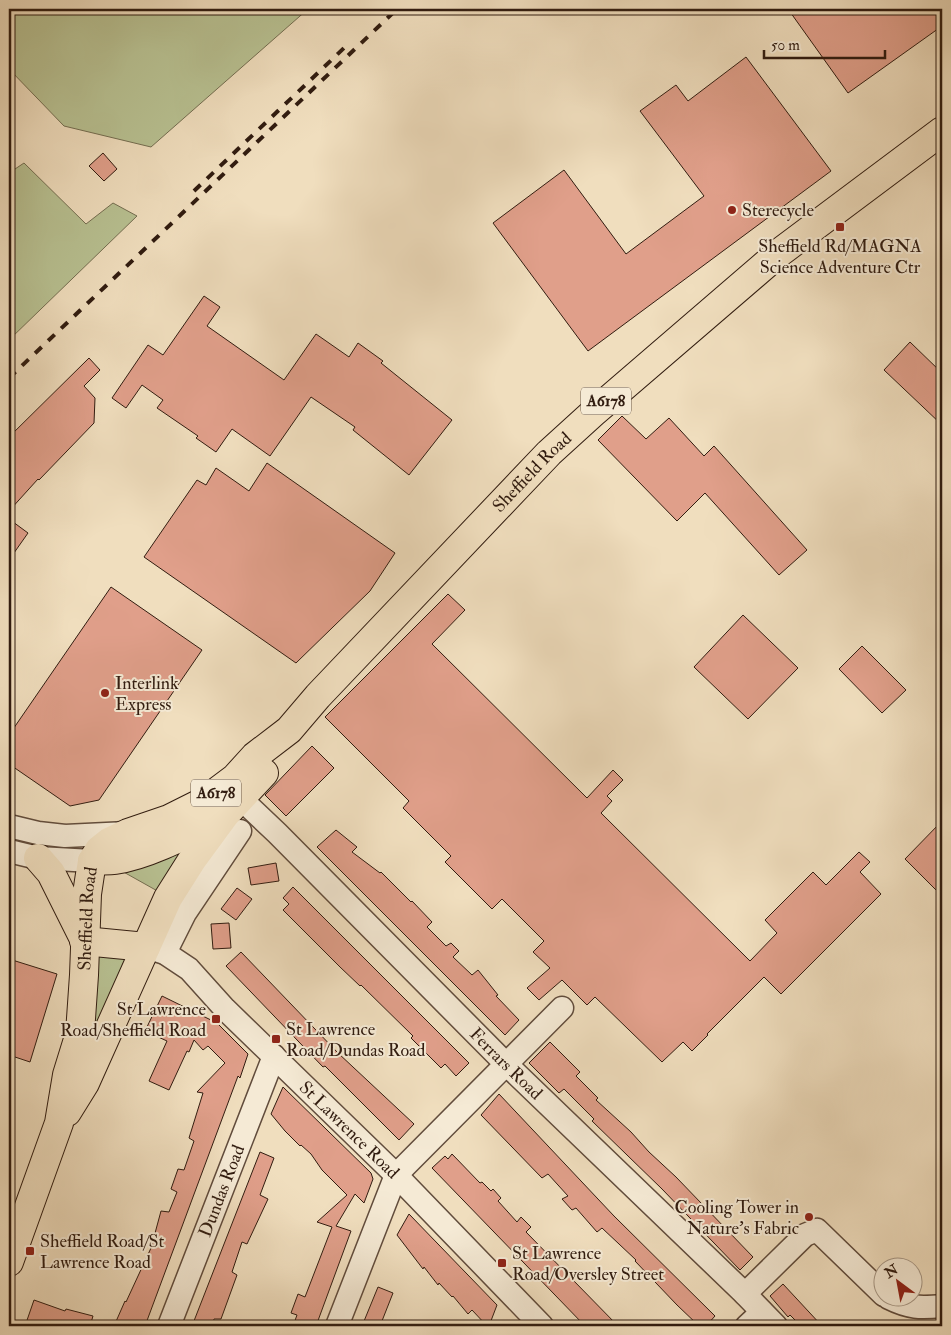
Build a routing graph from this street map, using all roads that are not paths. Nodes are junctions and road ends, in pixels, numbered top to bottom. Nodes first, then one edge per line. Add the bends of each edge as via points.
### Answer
1 (942, 131) edge
2 (289, 730) junction
3 (227, 812) junction
4 (9, 826) edge
5 (128, 833) junction
6 (9, 850) edge
7 (38, 858) junction
8 (92, 861) junction
9 (84, 941) junction
10 (155, 950) junction
11 (562, 1008) dead end
12 (274, 1056) junction
13 (505, 1063) junction
14 (59, 1123) junction
15 (396, 1175) junction
16 (9, 1262) edge
17 (874, 1285) edge
18 (745, 1294) junction
19 (522, 1306) junction
20 (942, 1306) edge
21 (924, 1308) edge
22 (762, 1321) edge
23 (168, 1326) edge
24 (337, 1326) edge
25 (514, 1326) edge
26 (542, 1326) edge

1 - 2 main road, Sheffield Road / A6178 via 779,253 593,413 550,454
2 - 3 main road, Sheffield Road / A6178 via 272,764
2 - 3 main road, Sheffield Road / A6178 via 255,756 235,778
3 - 5 main road, Sheffield Road / A6178 via 169,819
3 - 8 main road via 192,832 142,853 116,860
3 - 10 main road, Sheffield Road / A6178 via 168,898
3 - 13 street, Ferrars Road via 277,833
4 - 5 street via 65,836
5 - 8 main road, Sheffield Road / A6178 via 109,842
6 - 7 street
7 - 8 street
7 - 9 main road via 51,872
8 - 9 main road, Sheffield Road / A6178
9 - 10 main road
9 - 14 main road, Sheffield Road / A6178 via 82,1020 67,1074
10 - 12 street, St Lawrence Road via 188,969
10 - 14 main road, Sheffield Road / A6178 via 85,1083
11 - 13 street
12 - 15 street, St Lawrence Road
12 - 23 street, Dundas Road
13 - 15 street
13 - 18 street, Ferrars Road
14 - 16 main road, Sheffield Road / A6178
15 - 19 street, St Lawrence Road
15 - 24 street
17 - 18 street via 818,1230 805,1235
18 - 22 street, Ferrars Road
19 - 25 street
19 - 26 street, St Lawrence Road
20 - 21 street

